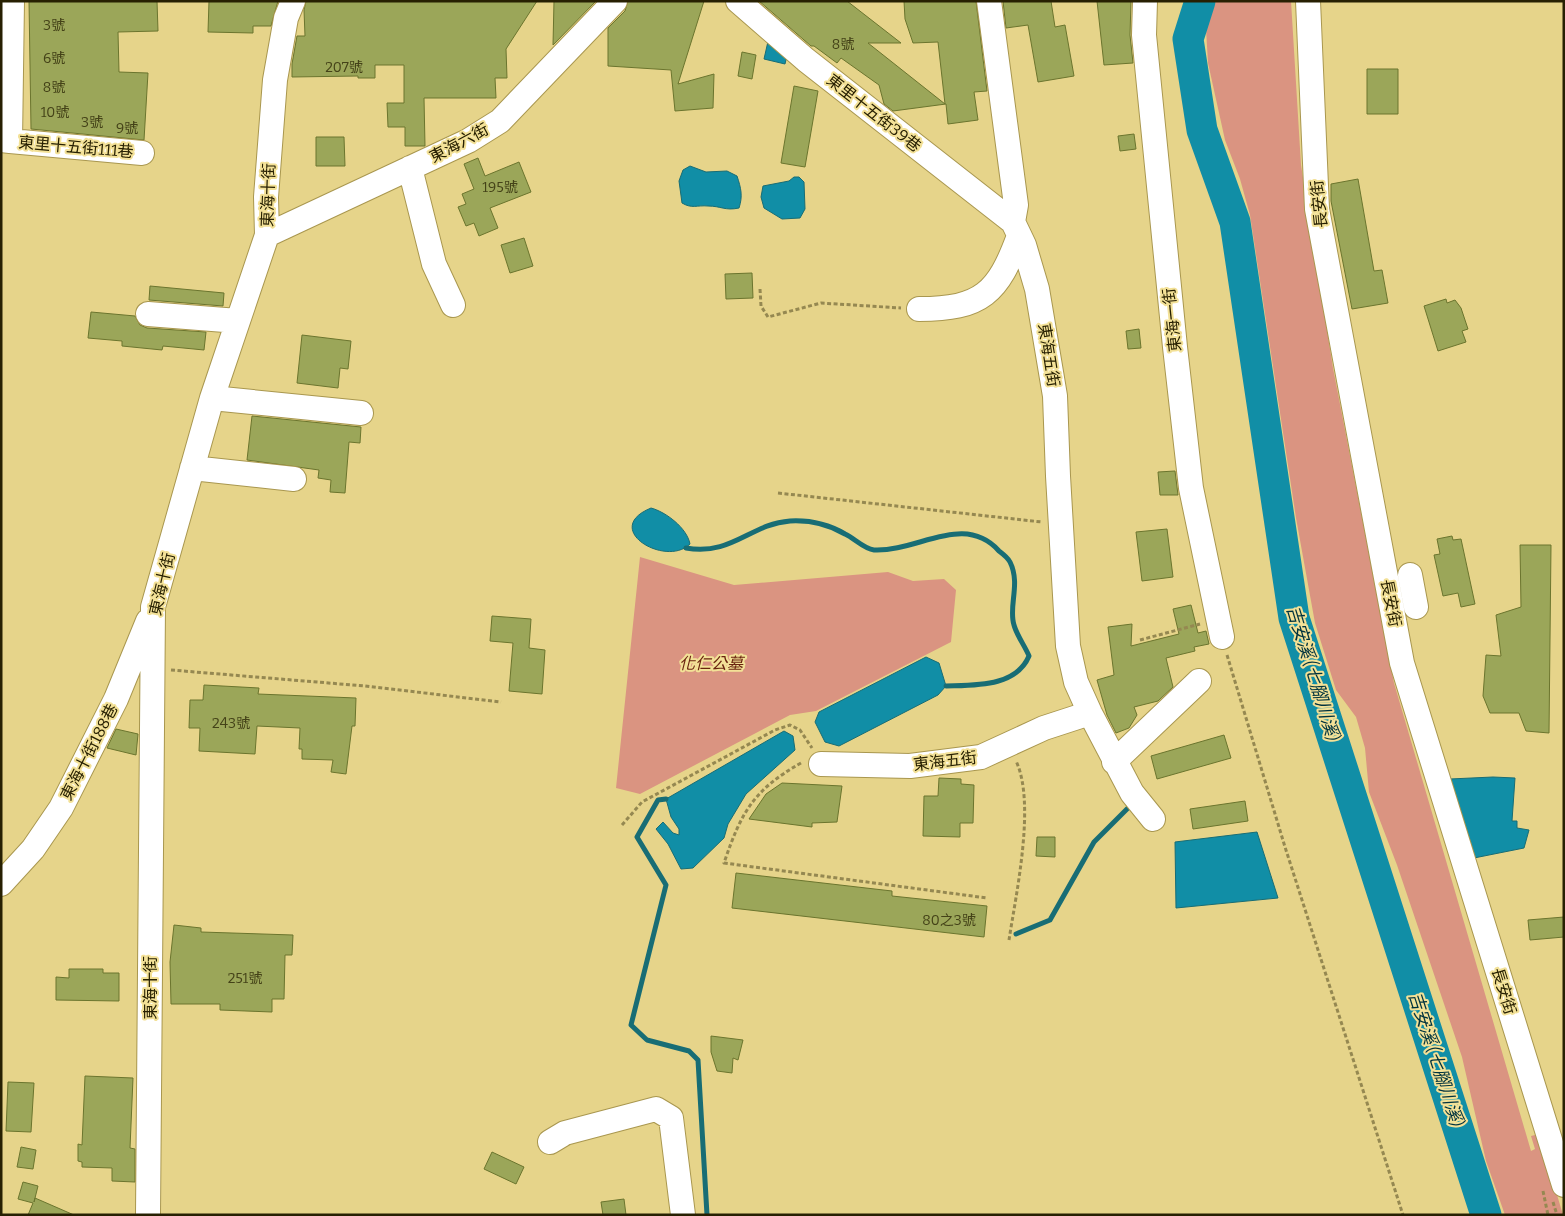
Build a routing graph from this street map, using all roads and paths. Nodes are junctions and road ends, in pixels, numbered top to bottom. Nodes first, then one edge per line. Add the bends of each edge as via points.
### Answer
1 (12, 1) edge
2 (293, 1) edge
3 (615, 1) edge
4 (738, 1) edge
5 (990, 1) edge
6 (1145, 1) edge
7 (1308, 1) edge
8 (6, 141) edge
9 (142, 153) dead end
10 (410, 168) junction
11 (1016, 229) junction
12 (267, 235) junction
13 (760, 289) dead end
14 (453, 304) dead end
15 (919, 309) joint
16 (148, 314) dead end
17 (238, 320) junction
18 (212, 398) junction
19 (361, 414) dead end
20 (192, 468) junction
21 (294, 478) dead end
22 (778, 493) dead end
23 (1060, 524) junction
24 (1410, 574) dead end
25 (153, 607) junction
26 (1416, 607) dead end
27 (1220, 628) junction
28 (1140, 640) dead end
29 (153, 669) junction
30 (1199, 681) dead end
31 (501, 702) dead end
32 (1090, 713) junction
33 (1008, 745) junction
34 (1114, 762) junction
35 (821, 764) junction
36 (1153, 819) dead end
37 (622, 825) dead end
38 (1, 884) edge
39 (987, 898) dead end
40 (1009, 940) dead end
41 (550, 1142) dead end
42 (1564, 1185) edge
43 (148, 1215) edge
44 (683, 1215) edge
45 (1403, 1215) edge

1 - 8 street, 東里十五街111巷
2 - 12 street, 東海十街 via 286,18 275,80 266,198
3 - 10 street, 東海六街 via 500,121 468,141
4 - 11 street, 東里十五街39巷
5 - 11 street, 東海五街 via 1016,205
6 - 27 street, 東海一街 via 1144,36 1191,488
7 - 42 street, 長安街 via 1318,209 1402,664
8 - 9 street, 東里十五街111巷
10 - 12 street, 東海六街
10 - 14 street via 434,264
11 - 15 street via 1000,278 990,292 955,307
11 - 23 street, 東海五街 via 1037,289 1056,396
12 - 17 street, 東海十街
13 - 15 path via 761,306 768,317 821,303
16 - 17 street
17 - 18 street, 東海十街
18 - 19 street
18 - 20 street, 東海十街
20 - 21 street
20 - 25 street, 東海十街
22 - 23 path
23 - 32 street, 東海五街 via 1068,646 1076,682
24 - 26 street
25 - 29 street, 東海十街
25 - 38 street, 東海十街188巷 via 116,699 61,808 33,850
27 - 28 path
27 - 45 path via 1284,846
29 - 31 path via 366,686
29 - 43 street, 東海十街
30 - 34 street
32 - 33 street, 東海五街 via 1044,728
32 - 34 street, 東海五街
33 - 35 street, 東海五街 via 981,757 910,766
33 - 40 path via 1023,776 1023,852
34 - 36 street, 東海五街 via 1132,793
35 - 37 path via 800,730 790,724 642,802
35 - 39 path via 802,762 755,796 740,821 724,863
41 - 44 street via 564,1132 656,1109 671,1118

